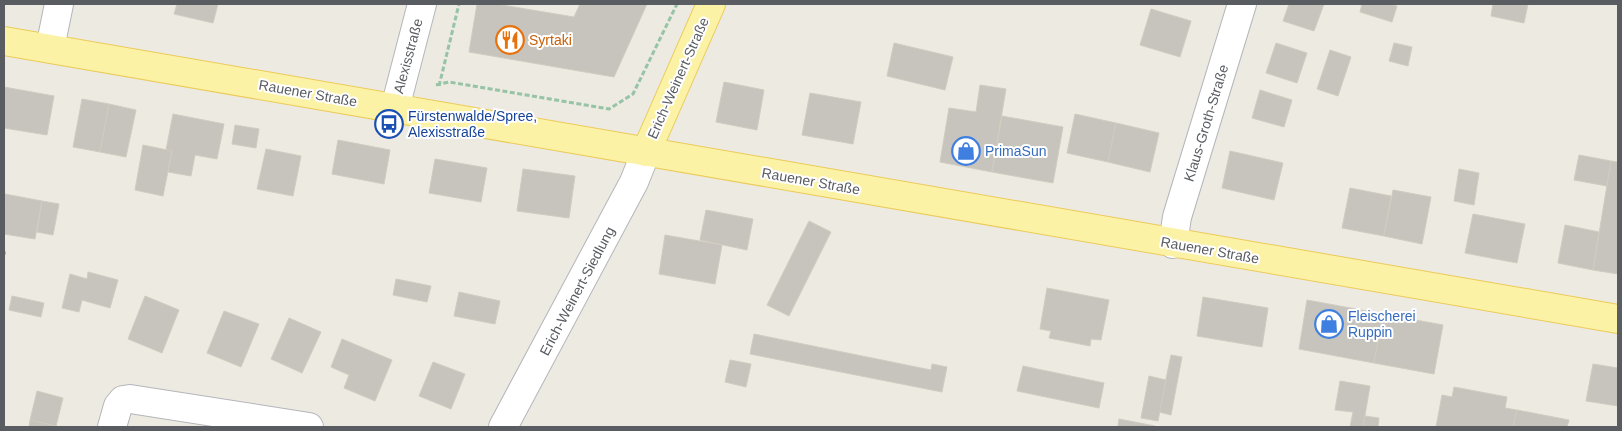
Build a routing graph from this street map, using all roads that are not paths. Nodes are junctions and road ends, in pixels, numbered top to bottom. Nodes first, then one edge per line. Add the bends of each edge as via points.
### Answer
1 (59, 4) edge
2 (422, 4) edge
3 (711, 4) edge
4 (1242, 4) edge
5 (4, 40) edge
6 (50, 48) junction
7 (395, 108) junction
8 (646, 152) junction
9 (1173, 244) junction
10 (1618, 319) edge
11 (112, 427) edge
12 (309, 427) edge
13 (503, 427) edge

1 - 6 street
2 - 7 street, Alexisstraße
3 - 8 main road, Erich-Weinert-Straße
4 - 9 street, Klaus-Groth-Straße via 1177,217
5 - 6 main road, Rauener Straße
6 - 7 main road, Rauener Straße
7 - 8 main road, Rauener Straße
8 - 9 main road, Rauener Straße
8 - 13 street, Erich-Weinert-Siedlung via 634,182
9 - 10 main road, Rauener Straße
11 - 12 street via 123,400

